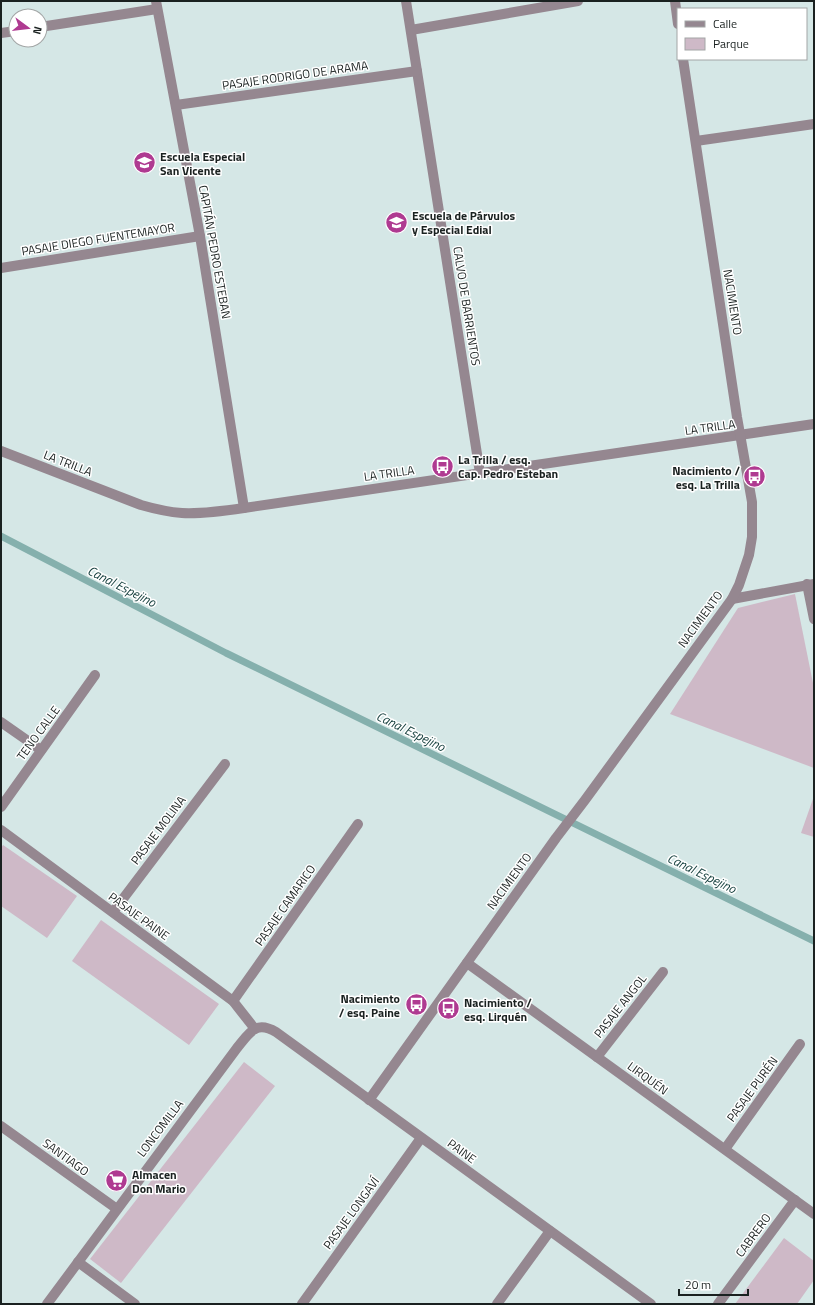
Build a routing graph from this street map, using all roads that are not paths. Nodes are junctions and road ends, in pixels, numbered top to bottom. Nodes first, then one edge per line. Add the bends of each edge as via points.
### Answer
1 (406, 1) edge
2 (578, 1) edge
3 (674, 1) edge
4 (157, 5) edge
5 (677, 18) edge
6 (48, 25) edge
7 (411, 30) junction
8 (683, 60) edge
9 (417, 71) junction
10 (176, 105) junction
11 (814, 124) edge
12 (696, 141) junction
13 (200, 236) junction
14 (1, 268) edge
15 (814, 424) edge
16 (740, 436) junction
17 (1, 451) edge
18 (480, 473) junction
19 (244, 508) junction
20 (811, 584) edge
21 (732, 598) junction
22 (814, 619) edge
23 (95, 675) dead end
24 (1, 722) edge
25 (41, 750) junction
26 (225, 764) dead end
27 (1, 807) edge
28 (358, 824) dead end
29 (1, 830) edge
30 (113, 912) junction
31 (467, 963) junction
32 (663, 972) dead end
33 (233, 1000) junction
34 (255, 1029) junction
35 (800, 1044) dead end
36 (597, 1057) junction
37 (369, 1100) junction
38 (1, 1126) edge
39 (422, 1138) junction
40 (725, 1149) junction
41 (794, 1200) junction
42 (117, 1209) junction
43 (814, 1214) edge
44 (550, 1231) junction
45 (78, 1262) junction
46 (47, 1304) edge
47 (135, 1304) edge
48 (302, 1304) edge
49 (497, 1304) edge
50 (651, 1304) edge
51 (718, 1304) edge

1 - 7 street, CALVO DE BARRIENTOS
2 - 7 street
3 - 5 street
4 - 6 street
4 - 10 street, CAPITÁN PEDRO ESTEBAN
7 - 9 street, CALVO DE BARRIENTOS
8 - 12 street, NACIMIENTO
9 - 10 street, PASAJE RODRIGO DE ARAMA
9 - 18 street, CALVO DE BARRIENTOS
10 - 13 street, CAPITÁN PEDRO ESTEBAN
11 - 12 street
12 - 16 street, NACIMIENTO
13 - 14 street, PASAJE DIEGO FUENTEMAYOR
13 - 19 street, CAPITÁN PEDRO ESTEBAN
15 - 16 street, LA TRILLA
16 - 18 street, LA TRILLA
16 - 21 street, NACIMIENTO via 752,502 752,526 749,555
17 - 19 street, LA TRILLA via 160,510 182,513
18 - 19 street, LA TRILLA
20 - 21 street
20 - 22 street
21 - 31 street, NACIMIENTO
23 - 25 street, TENO CALLE
24 - 25 street
25 - 27 street, TENO CALLE
26 - 30 street, PASAJE MOLINA
28 - 33 street, PASAJE CAMARICO
29 - 30 street, PASAJE PAINE
30 - 33 street, PASAJE PAINE
31 - 36 street, LIRQUÉN
31 - 37 street, NACIMIENTO
32 - 36 street, PASAJE ANGOL
33 - 34 street, PASAJE PAINE
34 - 37 street, PAINE via 261,1026 268,1027
34 - 42 street, LONCOMILLA via 237,1048
35 - 40 street, PASAJE PURÉN
36 - 40 street, LIRQUÉN
37 - 39 street, PAINE
38 - 42 street, SANTIAGO
39 - 44 street, PAINE
39 - 48 street, PASAJE LONGAVÍ
40 - 41 street, LIRQUÉN
41 - 43 street, LIRQUÉN
41 - 51 street, CABRERO
42 - 45 street, LONCOMILLA
44 - 49 street
44 - 50 street, PAINE
45 - 46 street, LONCOMILLA
45 - 47 street

